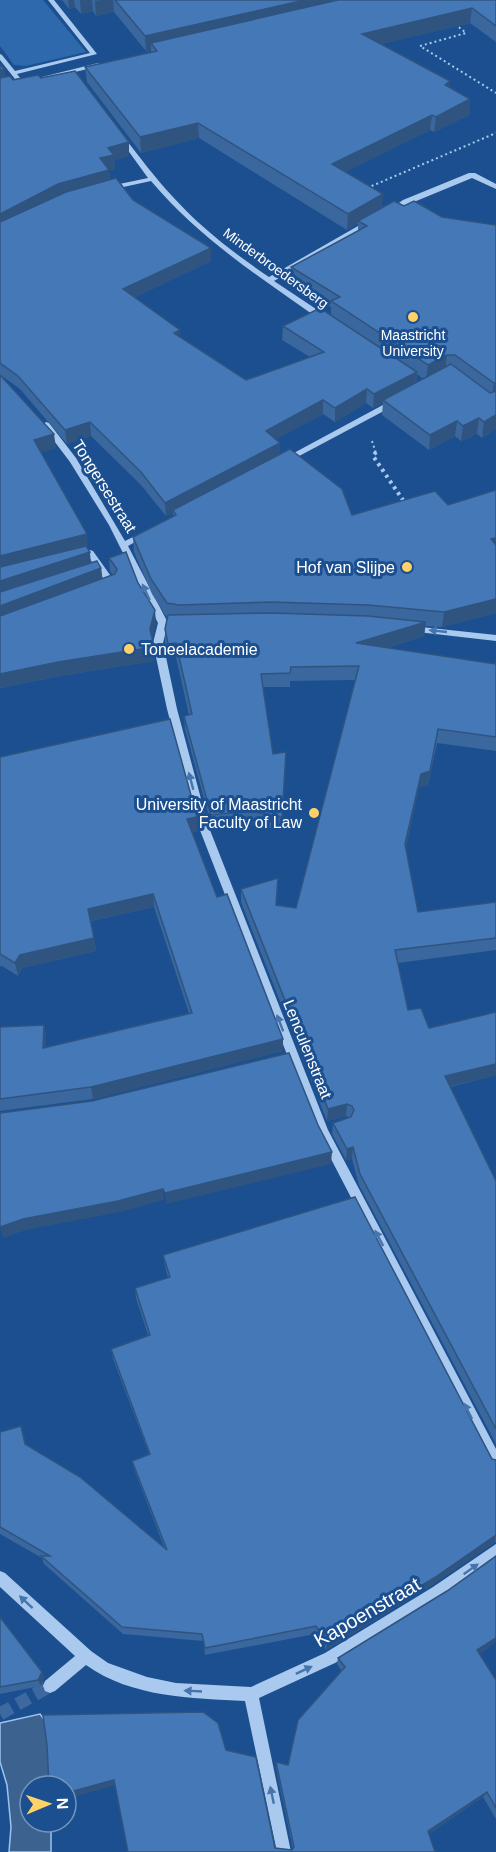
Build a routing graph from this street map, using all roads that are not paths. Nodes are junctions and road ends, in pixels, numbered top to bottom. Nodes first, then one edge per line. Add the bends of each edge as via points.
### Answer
1 (51, 0) edge
2 (0, 56) edge
3 (106, 63) edge
4 (72, 71) junction
5 (13, 73) junction
6 (79, 81) edge
7 (21, 83) junction
8 (10, 85) edge
9 (115, 129) edge
10 (153, 179) junction
11 (496, 187) edge
12 (101, 190) edge
13 (270, 280) junction
14 (335, 326) edge
15 (404, 397) edge
16 (39, 418) edge
17 (269, 468) edge
18 (155, 529) edge
19 (124, 545) junction
20 (131, 559) junction
21 (63, 560) edge
22 (121, 563) edge
23 (111, 566) edge
24 (101, 569) junction
25 (90, 573) edge
26 (97, 590) edge
27 (168, 624) joint
28 (401, 628) edge
29 (496, 638) edge
30 (496, 1462) edge
31 (496, 1551) edge
32 (0, 1578) edge
33 (86, 1656) junction
34 (50, 1686) tunnel mouth
35 (251, 1694) junction
36 (284, 1852) edge

1 - 5 street via 94,54
2 - 5 street
3 - 4 street
4 - 6 street
4 - 7 street
5 - 7 street
7 - 8 street
9 - 10 street, Minderbroedersberg
10 - 12 street
10 - 13 street, Minderbroedersberg via 197,226
11 - 13 street via 472,176 406,202
13 - 14 street, Minderbroedersberg
15 - 17 street
16 - 19 street, Tongersestraat via 82,474
18 - 19 street
19 - 20 street, Tongersestraat
20 - 22 street
27 -> 20 street, Tongersestraat
21 - 24 street via 90,553
23 - 24 street
24 - 25 street
24 - 26 street via 112,584
30 -> 27 street, Lenculenstraat via 329,1128 287,1057 203,825 158,643
29 -> 28 street
35 -> 31 street, Kapoenstraat via 330,1658 438,1592
33 -> 32 street
33 - 34 street
35 -> 33 street via 176,1690 147,1684 104,1669
36 -> 35 street

